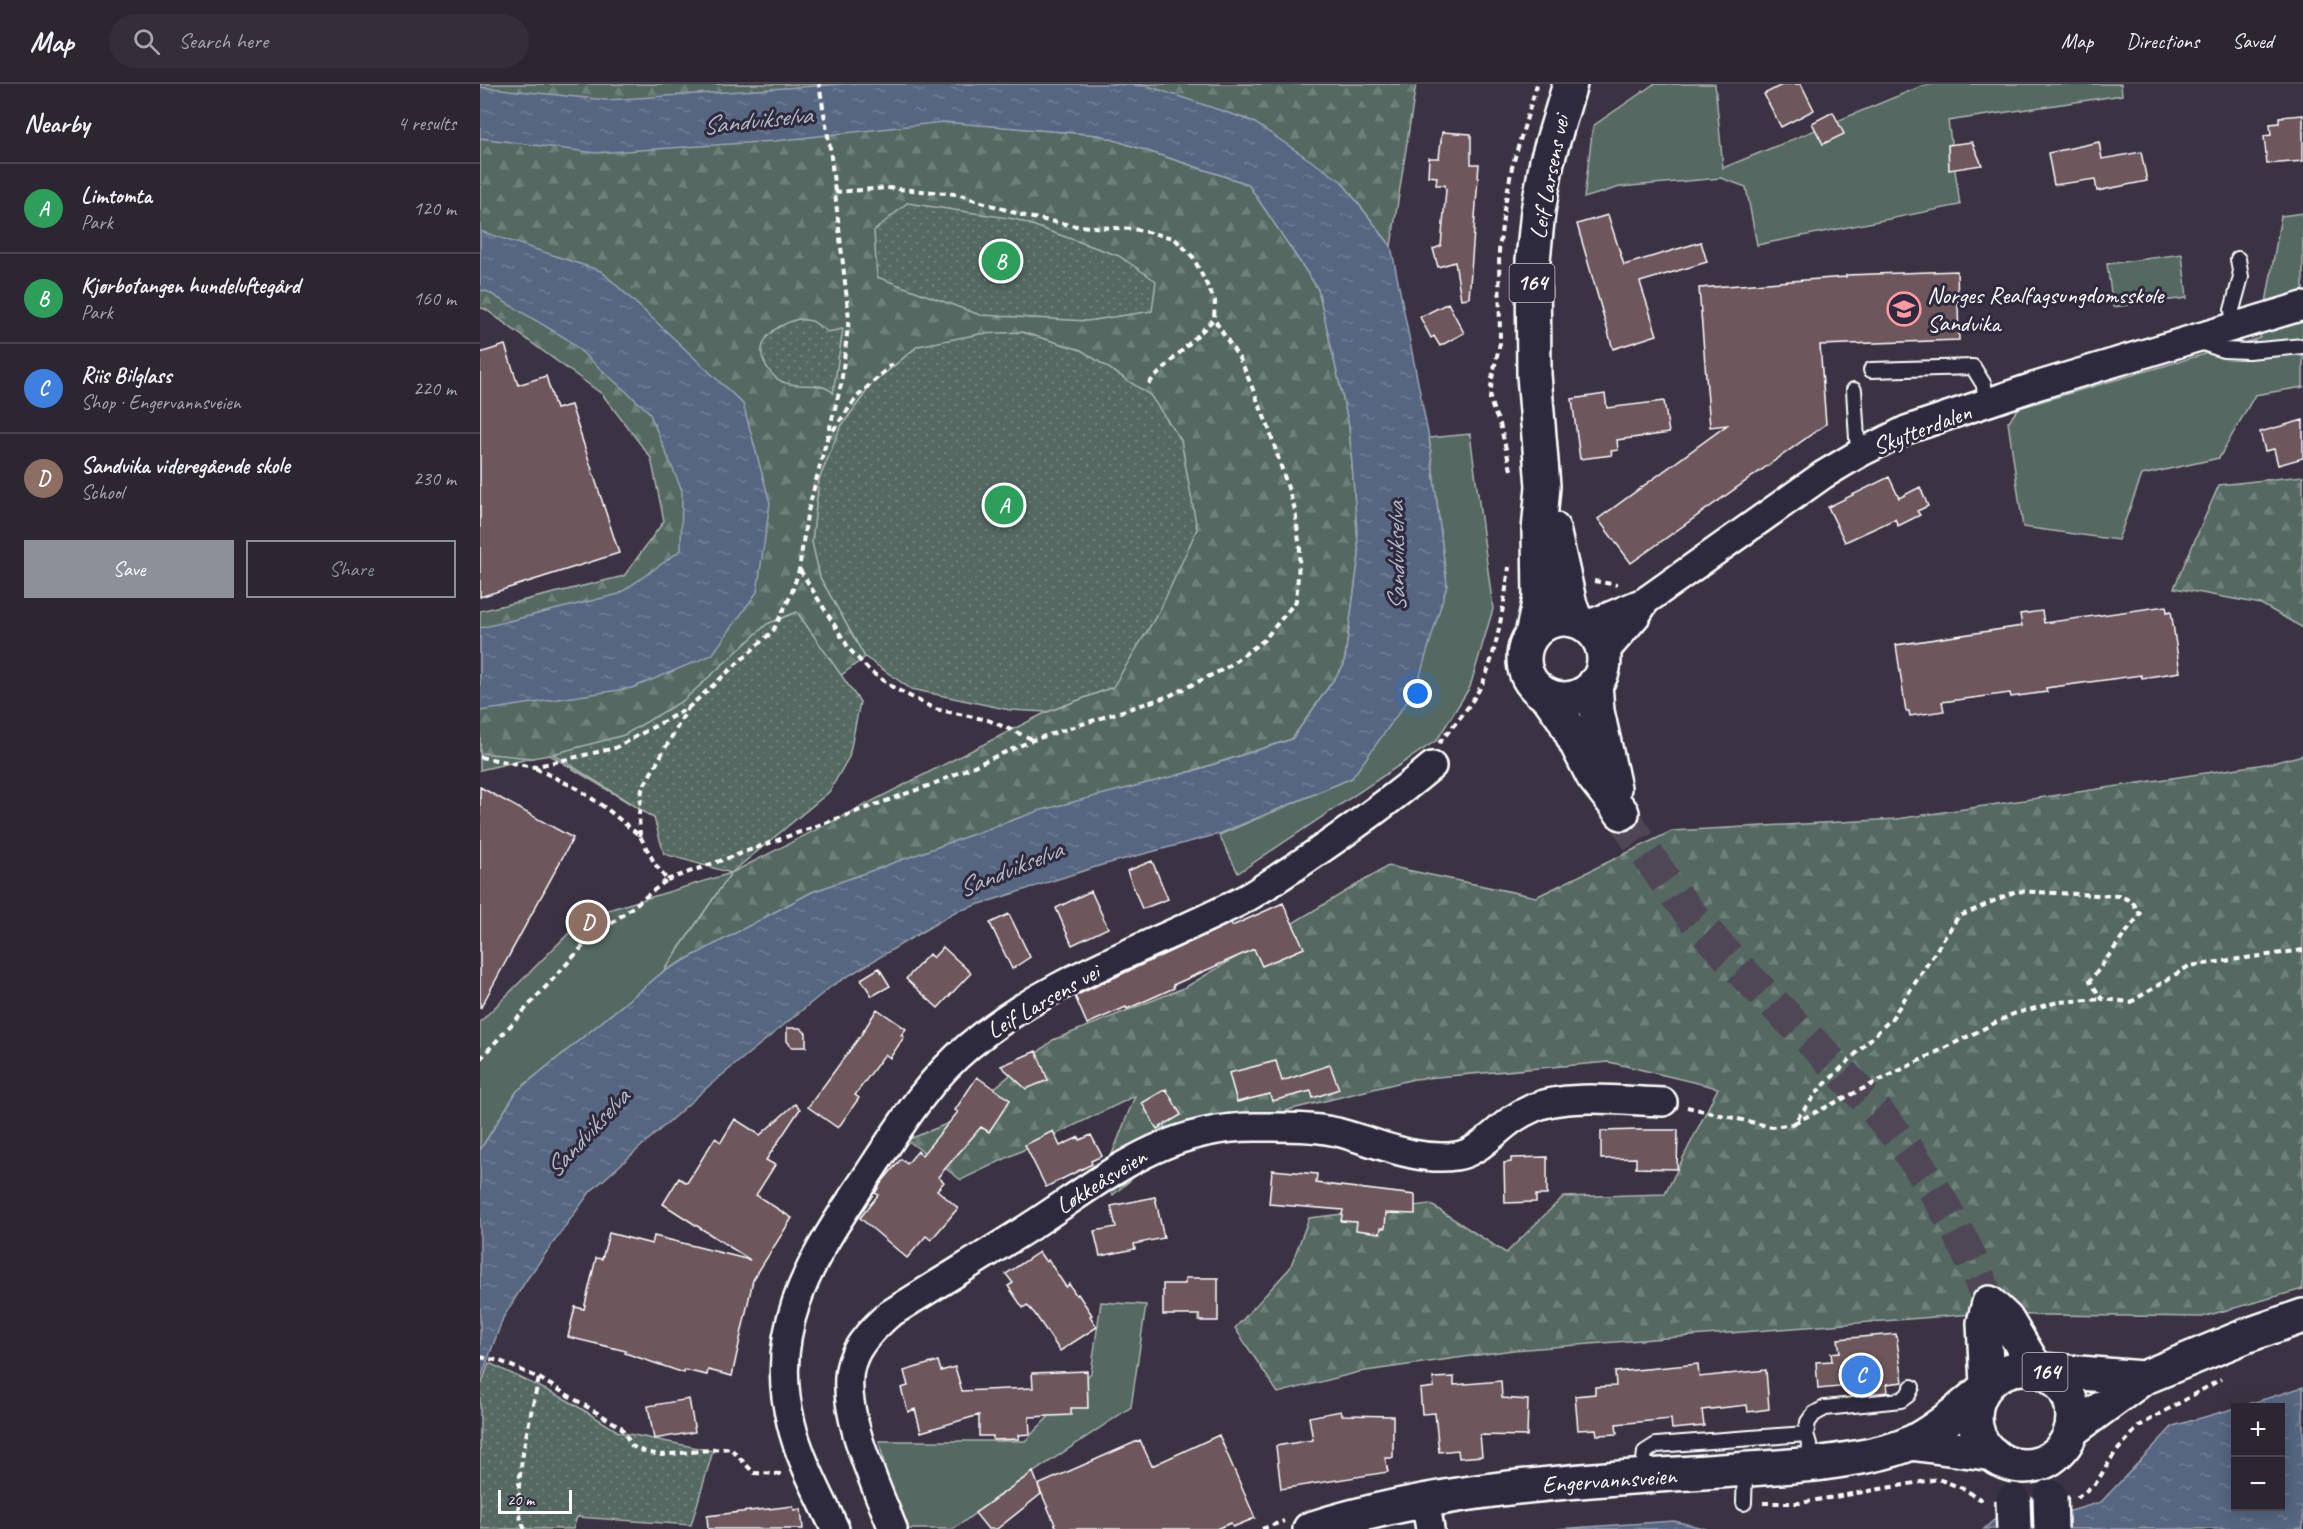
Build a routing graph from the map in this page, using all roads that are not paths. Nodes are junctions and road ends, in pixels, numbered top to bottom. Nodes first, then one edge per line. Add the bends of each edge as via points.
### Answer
1 (1570, 84) edge
2 (2238, 259) dead end
3 (2303, 306) edge
4 (2234, 327) junction
5 (2193, 340) junction
6 (2303, 346) edge
7 (1871, 370) dead end
8 (1854, 390) dead end
9 (1985, 404) junction
10 (1860, 453) junction
11 (1543, 486) junction
12 (1635, 594) junction
13 (1580, 623) junction
14 (1532, 635) junction
15 (1599, 668) junction
16 (1547, 695) junction
17 (1432, 766) road end
18 (1663, 1102) road end
19 (2303, 1316) edge
20 (2038, 1370) junction
21 (2144, 1378) junction
22 (1912, 1387) dead end
23 (1984, 1388) junction
24 (1910, 1443) junction
25 (2063, 1443) junction
26 (1811, 1449) junction
27 (1998, 1458) junction
28 (1745, 1470) junction
29 (1642, 1477) junction
30 (1744, 1503) dead end
31 (2013, 1515) edge
32 (1428, 1519) edge
33 (835, 1529) edge
34 (893, 1529) edge
35 (1310, 1529) edge
36 (2051, 1529) edge

1 - 11 main road, Leif Larsens vei / 164 via 1547,160 1533,260 1534,375
2 - 4 lane via 2241,277 2232,310
3 - 4 street, Skytterdalen
4 - 5 street, Skytterdalen
5 - 6 lane via 2223,350
5 - 9 street, Skytterdalen
7 - 9 lane via 1973,367 1984,385
8 - 10 lane
9 - 10 street, Skytterdalen via 1906,430
10 - 12 street, Skytterdalen
11 - 13 main road, Leif Larsens vei / 164 via 1570,605
11 - 14 main road, Leif Larsens vei / 164 via 1539,604
12 - 13 street, Skytterdalen via 1629,607 1612,616
12 - 15 street, Skytterdalen via 1636,616
13 - 14 main road via 1556,619 1543,624
13 - 15 main road, 164 via 1597,636
14 - 16 main road, 164 via 1526,647 1525,668 1531,681
15 - 16 main road via 1587,691 1573,697
15 - 16 main road, 164 via 1597,711 1622,813 1593,776
17 - 33 street, Leif Larsens vei via 1355,827 1242,901 1018,1009 973,1042 937,1077 830,1233 810,1269 789,1322 784,1346 785,1396 791,1426
18 - 34 street, Løkkeåsveien via 1557,1100 1514,1118 1472,1151 1457,1156 1413,1155 1335,1131 1252,1127 1182,1139 1122,1164 1030,1227 888,1315 857,1352 849,1376 851,1403 860,1444
19 - 21 main road
20 - 21 main road
20 - 23 main road, 164 via 2009,1370
20 - 23 main road, 164 via 2006,1319 1989,1303 1984,1323
20 - 25 main road, 164 via 2054,1378 2071,1401 2074,1416
21 - 25 main road
22 - 26 lane via 1901,1400 1825,1408 1814,1414 1808,1422
23 - 24 main road, Engervannsveien via 1953,1415
23 - 27 main road, 164 via 1976,1407 1976,1424 1982,1441
24 - 26 main road, Engervannsveien via 1849,1459
24 - 27 main road, Engervannsveien
25 - 27 main road via 2042,1463 2030,1466
25 - 36 main road, 164, bridge via 2050,1496
26 - 28 main road, Engervannsveien
26 - 29 lane via 1656,1444 1645,1452
27 - 31 main road, 164
28 - 29 main road, Engervannsveien
28 - 30 lane
29 - 32 main road, Engervannsveien via 1490,1490
32 - 35 main road, Engervannsveien via 1347,1517

